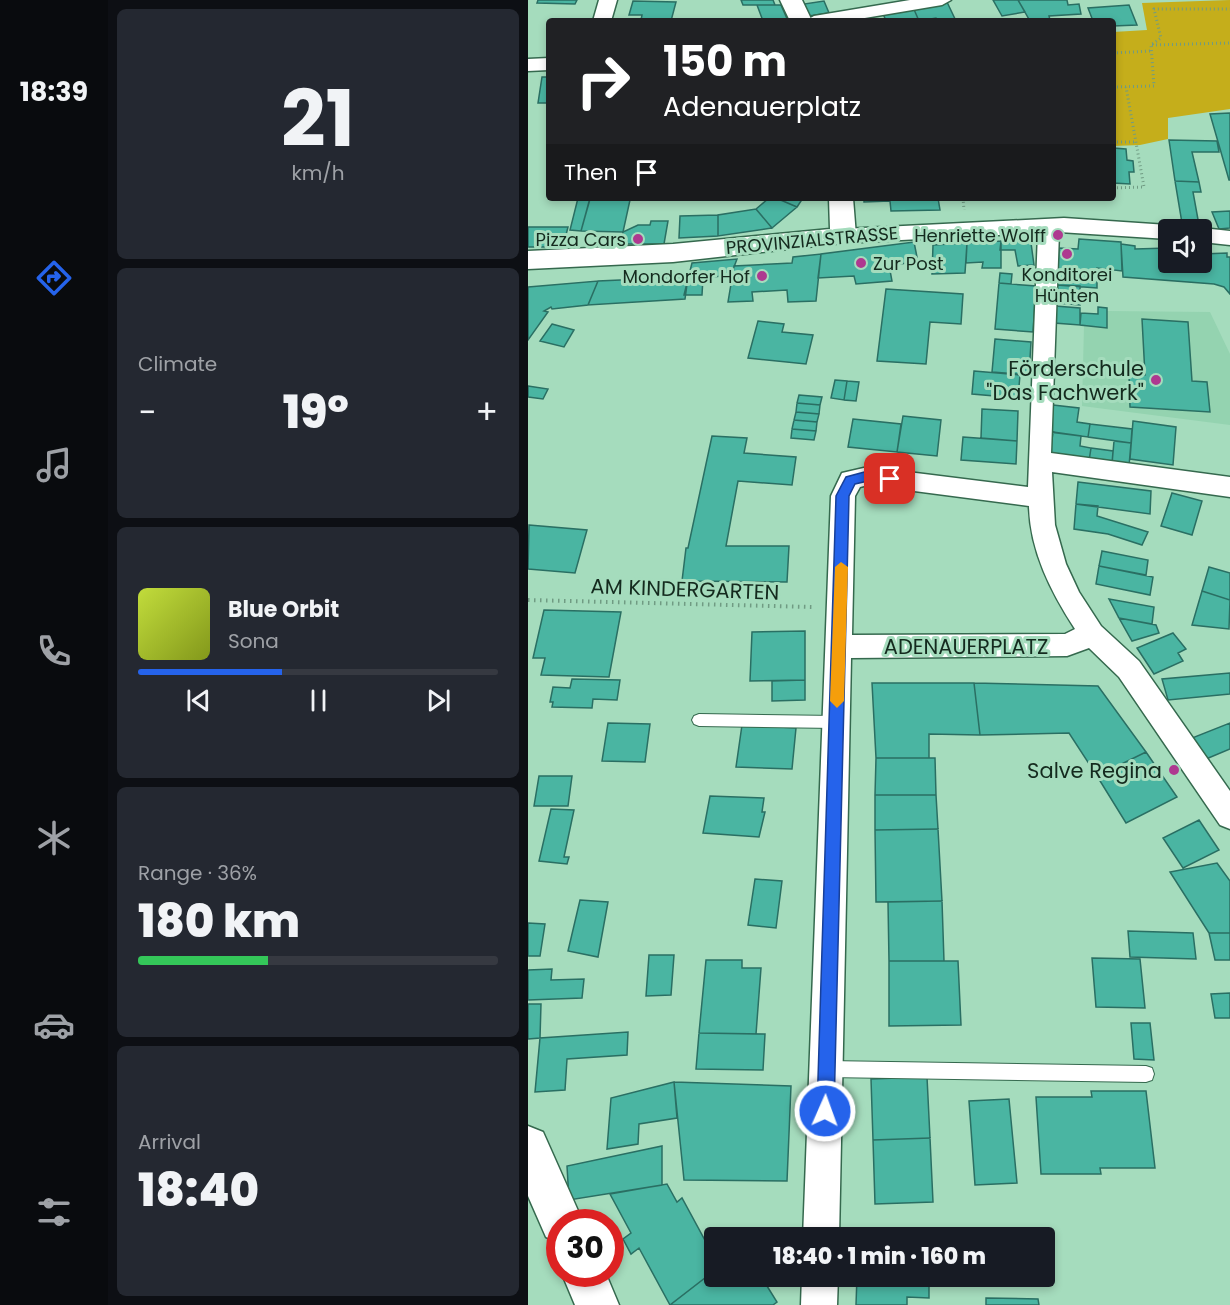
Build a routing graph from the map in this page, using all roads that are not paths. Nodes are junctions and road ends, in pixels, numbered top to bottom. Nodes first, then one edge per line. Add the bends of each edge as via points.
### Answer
1 (608, 0) edge
2 (791, 0) edge
3 (942, 0) edge
4 (603, 18) edge
5 (800, 18) edge
6 (832, 18) edge
7 (546, 64) edge
8 (528, 65) edge
9 (841, 201) edge
10 (1049, 228) junction
11 (1158, 231) edge
12 (843, 236) junction
13 (1212, 236) edge
14 (1230, 238) edge
15 (528, 260) edge
16 (1039, 461) junction
17 (1230, 487) edge
18 (1040, 498) junction
19 (1092, 634) junction
20 (838, 647) junction
21 (699, 720) dead end
22 (836, 722) junction
23 (1230, 815) edge
24 (827, 1069) junction
25 (1146, 1074) dead end
26 (528, 1147) edge
27 (555, 1209) edge
28 (821, 1227) edge
29 (589, 1287) edge
30 (820, 1287) edge
31 (597, 1305) edge
32 (819, 1305) edge

1 - 4 street
2 - 5 street
3 - 6 street
7 - 8 street
9 - 12 street
10 - 11 street, PROVINZIALSTRASSE via 1064,225
10 - 12 street, PROVINZIALSTRASSE
10 - 16 street
12 - 15 street, PROVINZIALSTRASSE via 673,253
13 - 14 street
16 - 17 street
16 - 18 street
18 - 19 street via 1042,525 1053,564
18 - 20 street via 868,476 851,480 843,496
19 - 20 street, ADENAUERPLATZ via 1067,645
19 - 23 street via 1129,669
20 - 22 street
21 - 22 lane
22 - 24 street
24 - 25 lane
24 - 28 street
26 - 27 street
29 - 31 street
30 - 32 street

